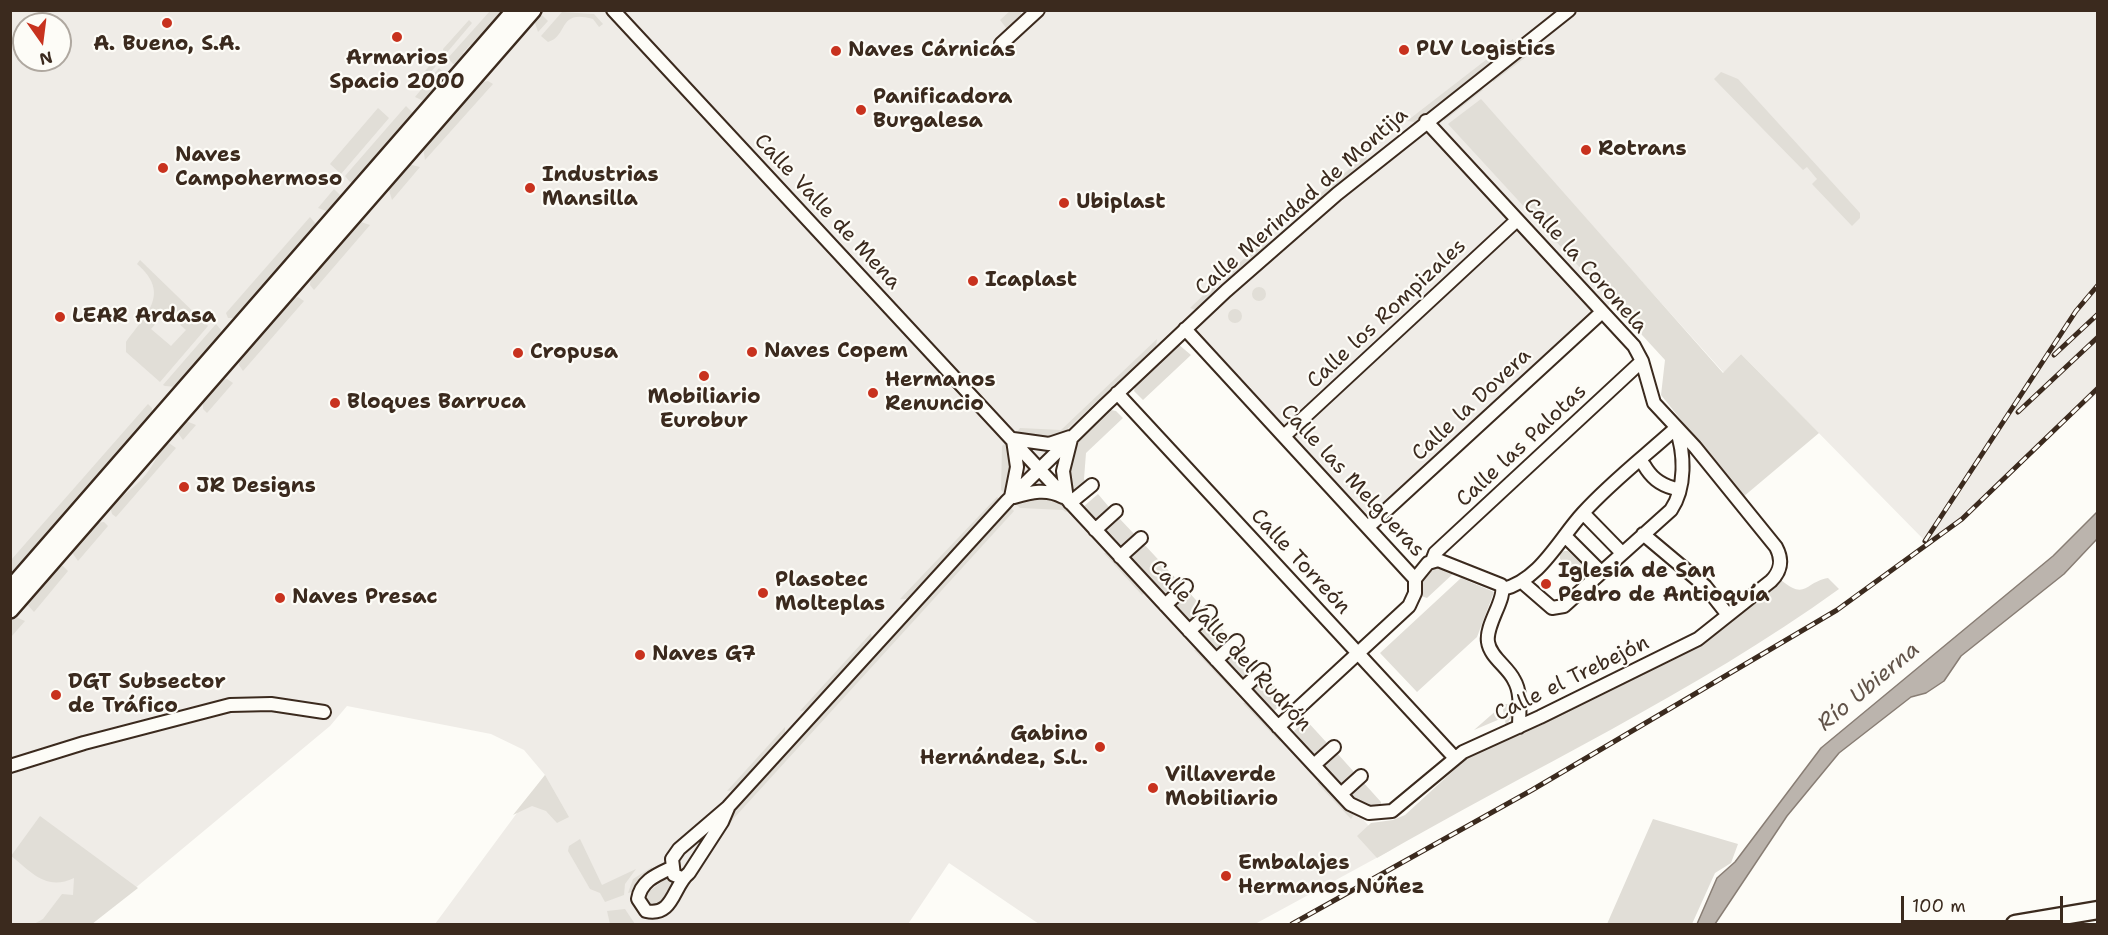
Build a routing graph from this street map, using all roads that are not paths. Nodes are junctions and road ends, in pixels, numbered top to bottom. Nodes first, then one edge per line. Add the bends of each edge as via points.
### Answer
1 (515, 10) edge
2 (533, 10) edge
3 (613, 10) edge
4 (1038, 10) edge
5 (1569, 10) edge
6 (1001, 44) dead end
7 (1426, 121) junction
8 (1517, 220) junction
9 (1602, 312) junction
10 (1185, 329) junction
11 (1642, 361) junction
12 (1118, 393) junction
13 (1676, 428) junction
14 (1072, 436) junction
15 (1284, 436) junction
16 (1013, 439) junction
17 (1644, 465) dead end
18 (1040, 468) junction
19 (1092, 484) dead end
20 (1673, 488) dead end
21 (1010, 498) junction
22 (1069, 501) junction
23 (1116, 511) dead end
24 (1583, 513) junction
25 (1368, 527) junction
26 (1095, 530) junction
27 (1643, 534) junction
28 (1565, 536) junction
29 (1141, 538) dead end
30 (1622, 554) junction
31 (1120, 557) junction
32 (1432, 561) junction
33 (1780, 562) joint
34 (1601, 572) junction
35 (1415, 579) junction
36 (1522, 582) junction
37 (1186, 586) dead end
38 (10, 589) edge
39 (1503, 589) junction
40 (1165, 605) junction
41 (10, 610) edge
42 (1210, 612) dead end
43 (1728, 615) junction
44 (1189, 630) junction
45 (1237, 641) dead end
46 (1358, 654) junction
47 (1216, 660) junction
48 (1263, 670) dead end
49 (1243, 688) junction
50 (324, 712) dead end
51 (1278, 727) junction
52 (1519, 727) junction
53 (1334, 747) dead end
54 (1454, 757) junction
55 (1314, 765) junction
56 (10, 766) edge
57 (1361, 776) dead end
58 (1341, 794) junction
59 (728, 807) junction
60 (1369, 813) joint
61 (671, 868) junction
62 (682, 878) junction
63 (2097, 909) edge
64 (2015, 924) edge

1 - 38 main road
2 - 41 main road
3 - 16 street, Calle Valle de Mena
4 - 6 street
5 - 7 street, Calle Merindad de Montija
7 - 8 street, Calle la Coronela
7 - 10 street, Calle Merindad de Montija
8 - 9 street, Calle la Coronela
8 - 15 street, Calle los Rompizales
9 - 11 street, Calle la Coronela via 1634,346
9 - 25 street, Calle la Dovera
10 - 12 street, Calle Merindad de Montija
10 - 15 street, Calle las Melgueras
11 - 13 street, Calle la Coronela via 1651,396
11 - 32 street, Calle las Palotas via 1435,553
12 - 14 street, Calle Merindad de Montija
12 - 46 street, Calle Torreón
13 - 24 street
13 - 27 street via 1682,453 1677,497 1671,510
13 - 33 street, Calle la Coronela via 1776,547
14 - 16 street via 1049,444
14 - 18 street, Calle Merindad de Montija
14 - 22 street via 1063,471
15 - 25 street, Calle las Melgueras
16 - 18 street, Calle Valle de Mena
16 - 21 street via 1017,466
17 - 20 street via 1650,475
18 - 21 street, Calle Merindad de Montija
18 - 22 street, Calle Valle del Rudrón
19 - 22 street
21 - 22 street, Calle Valle del Rudrón via 1039,491 1052,492
21 - 59 street, Calle Merindad de Montija
22 - 26 street, Calle Valle del Rudrón
23 - 26 street
24 - 28 street
24 - 30 street
25 - 35 street, Calle las Melgueras
26 - 31 street, Calle Valle del Rudrón
27 - 30 street
27 - 43 street via 1705,586
28 - 34 street
28 - 36 street
29 - 31 street
30 - 34 street
31 - 40 street, Calle Valle del Rudrón
32 - 35 street, Calle las Melgueras
32 - 39 street, Calle las Melgueras via 1448,562
33 - 43 street, Calle el Trebejón via 1777,574
34 - 36 street via 1557,609
35 - 46 street via 1415,593 1409,606
36 - 39 street
37 - 40 street
39 - 52 street via 1487,640 1516,682
40 - 44 street, Calle Valle del Rudrón
42 - 44 street
43 - 52 street, Calle el Trebejón via 1698,639
44 - 47 street, Calle Valle del Rudrón
45 - 47 street
46 - 51 street
46 - 54 street, Calle Torreón
47 - 49 street, Calle Valle del Rudrón
48 - 49 street
49 - 51 street, Calle Valle del Rudrón
50 - 56 street via 271,704 230,705
51 - 55 street, Calle Valle del Rudrón
52 - 54 street, Calle el Trebejón
53 - 55 street
54 - 60 street, Calle el Trebejón via 1400,806 1381,814
55 - 58 street, Calle Valle del Rudrón
57 - 58 street
58 - 60 street, Calle Valle del Rudrón via 1359,810
59 - 61 street, Calle Merindad de Montija via 680,849
59 - 62 street, Calle Merindad de Montija via 689,873
61 - 62 street via 674,875
61 - 62 street, Calle Merindad de Montija via 643,884 638,899 642,907 653,912 666,908
63 - 64 highway

